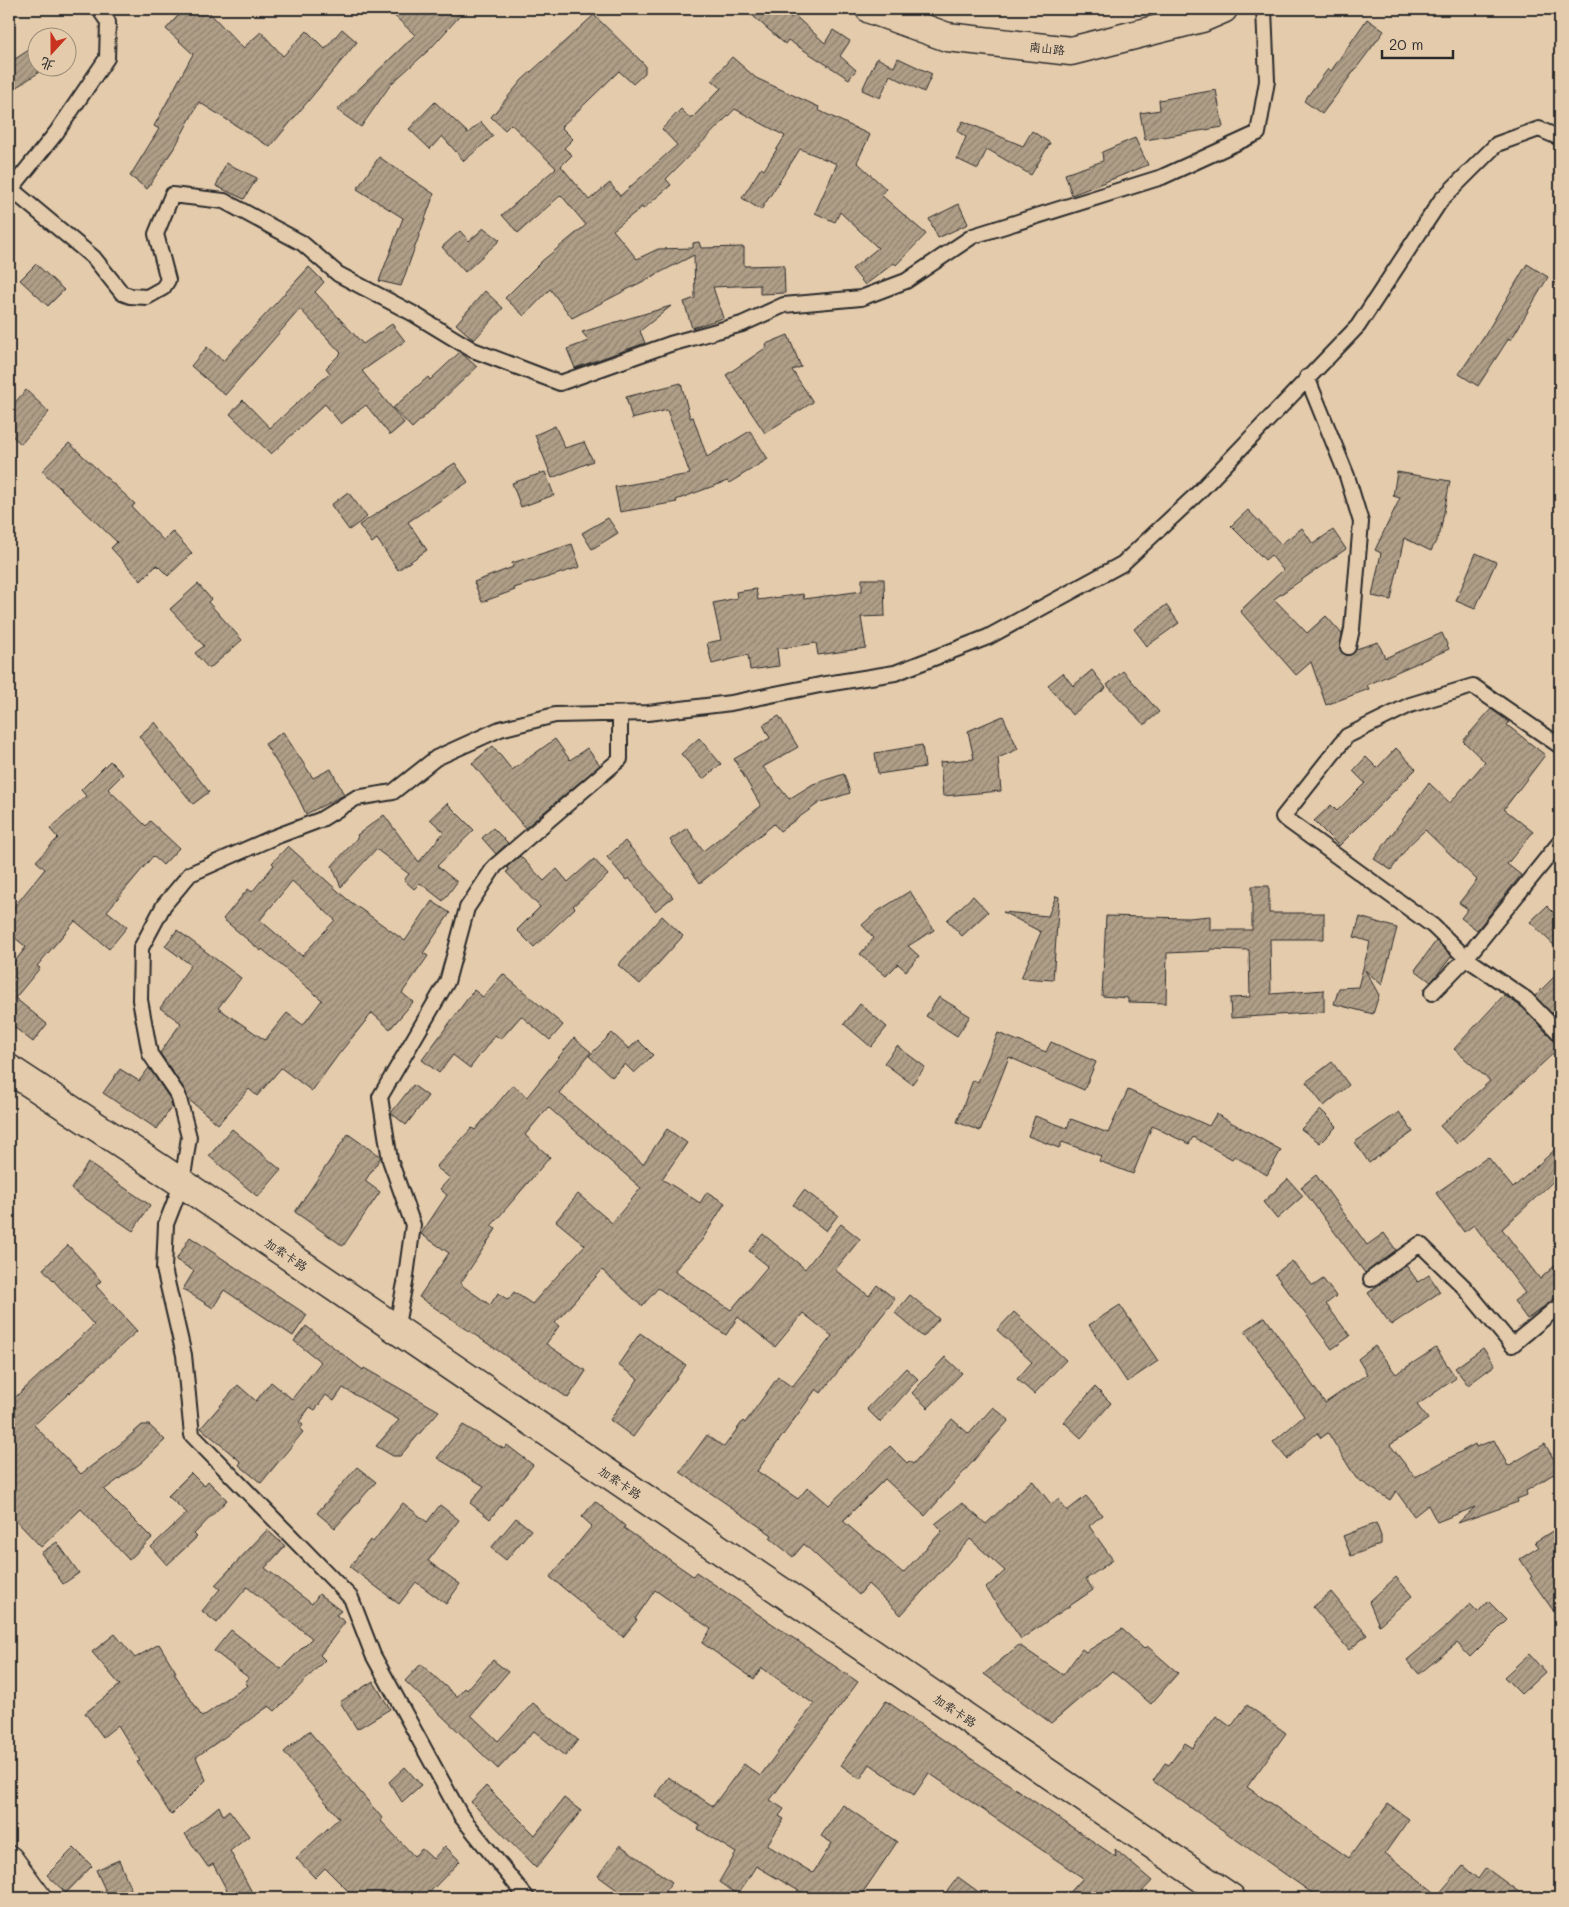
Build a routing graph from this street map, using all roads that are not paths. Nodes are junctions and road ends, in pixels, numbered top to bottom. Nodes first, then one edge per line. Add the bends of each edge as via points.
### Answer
1 (99, 9) edge
2 (870, 9) edge
3 (1223, 9) edge
4 (1264, 9) edge
5 (1560, 138) edge
6 (10, 191) edge
7 (1307, 378) junction
8 (1348, 647) dead end
9 (620, 714) junction
10 (1560, 746) edge
11 (1560, 842) edge
12 (1466, 958) junction
13 (1432, 993) dead end
14 (1560, 1034) edge
15 (9, 1069) edge
16 (182, 1183) junction
17 (1371, 1279) dead end
18 (1560, 1305) edge
19 (396, 1330) junction
20 (9, 1860) edge
21 (36, 1898) edge
22 (527, 1898) edge
23 (1231, 1898) edge

1 - 6 lane via 108,22 107,58 56,133
2 - 3 main road, 南山路 via 947,37 1070,52 1202,18
4 - 6 lane via 1267,81 1258,133 1162,177 973,236 906,281 861,298 784,305 742,324 670,344 560,383 473,350 338,274 302,243 224,201 172,195 156,234 168,280 163,288 147,298 130,296 116,287 94,258
5 - 7 lane via 1539,129 1497,144 1441,200 1358,326
7 - 8 lane via 1347,476 1361,522
7 - 9 lane via 1196,494 1122,564 988,637 895,673 731,704
9 - 16 lane via 556,715 500,729 436,758 392,792 356,798 320,820 190,874 164,906 141,948 140,1000 150,1054 178,1095 189,1137
9 - 19 lane via 620,759 495,866 468,908 447,982 380,1097 390,1160 413,1225
10 - 12 lane via 1473,686 1410,705 1347,736 1283,817 1433,926
11 - 12 lane
12 - 13 lane
12 - 14 lane via 1526,999
15 - 16 main road, 加索卡路
16 - 19 main road, 加索卡路
16 - 22 lane via 166,1224 164,1269 184,1355 192,1435 351,1598 373,1655 461,1816
17 - 18 lane via 1420,1244 1464,1287 1512,1345
19 - 23 main road, 加索卡路
20 - 21 main road

